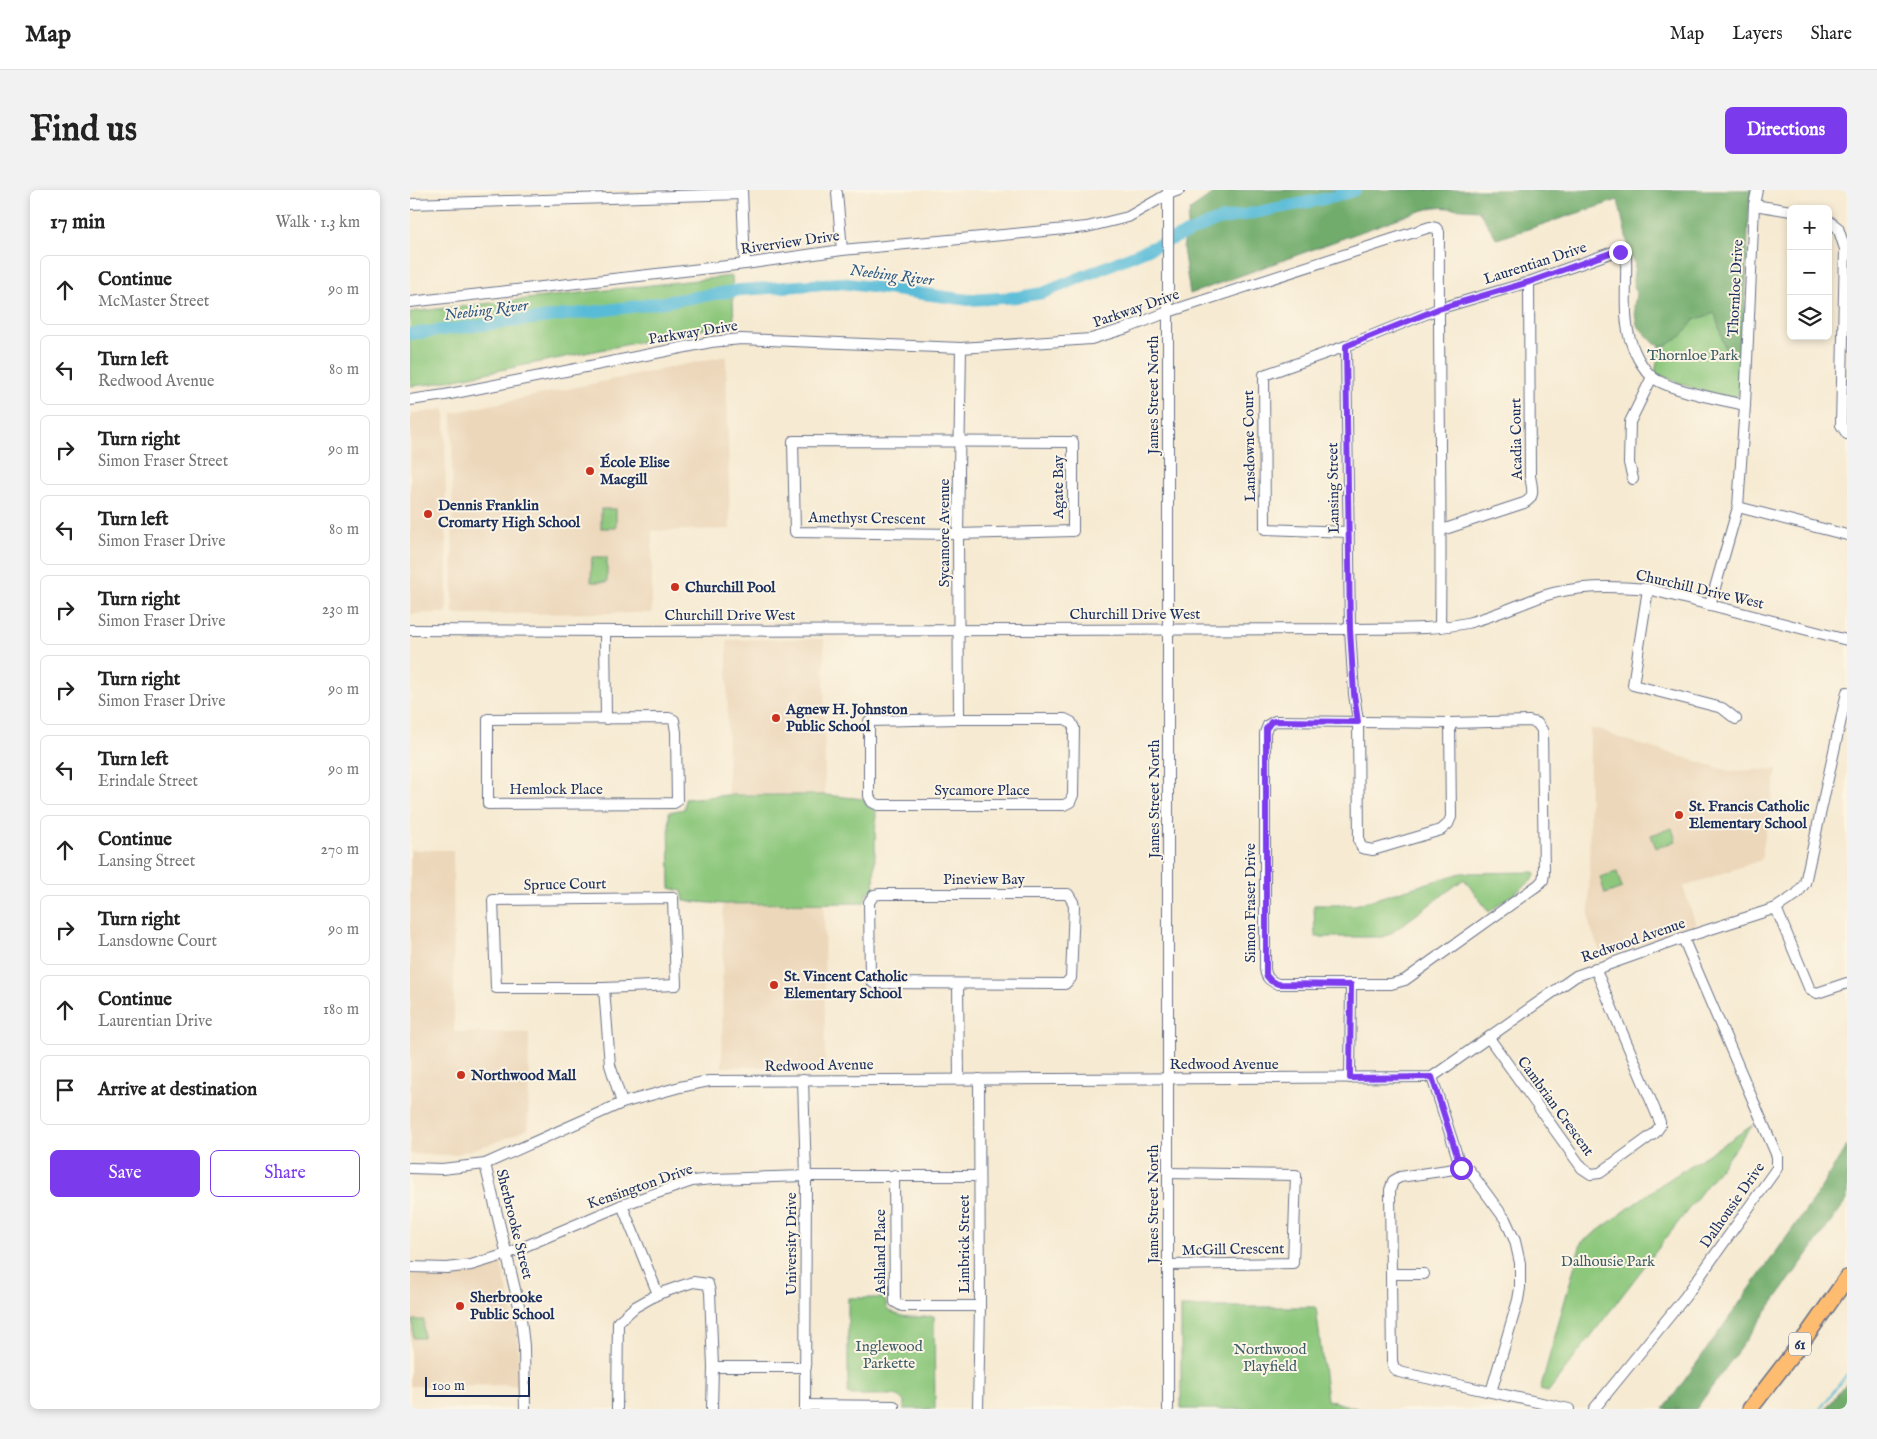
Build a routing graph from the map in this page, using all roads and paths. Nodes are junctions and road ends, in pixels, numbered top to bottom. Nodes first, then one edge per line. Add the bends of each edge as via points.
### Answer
1 (1179, 190) edge
2 (1757, 190) edge
3 (742, 192) edge
4 (1168, 192) edge
5 (837, 193) dead end
6 (410, 204) edge
7 (1754, 205) junction
8 (1787, 210) edge
9 (1832, 223) edge
10 (842, 250) junction
11 (745, 264) junction
12 (1529, 282) junction
13 (410, 302) edge
14 (1438, 309) junction
15 (1168, 312) junction
16 (1346, 346) junction
17 (962, 348) junction
18 (1652, 377) junction
19 (410, 400) edge
20 (1745, 405) junction
21 (1847, 434) edge
22 (960, 442) junction
23 (1632, 479) dead end
24 (1738, 508) junction
25 (1442, 530) junction
26 (1349, 532) junction
27 (958, 534) junction
28 (1847, 535) edge
29 (1648, 589) junction
30 (1710, 605) junction
31 (1440, 627) junction
32 (959, 629) junction
33 (1169, 629) junction
34 (1350, 629) junction
35 (410, 630) edge
36 (605, 631) junction
37 (1847, 640) edge
38 (1847, 692) edge
39 (1845, 715) edge
40 (606, 719) junction
41 (959, 719) junction
42 (1736, 719) dead end
43 (1358, 722) junction
44 (1450, 723) junction
45 (1776, 908) junction
46 (1683, 938) junction
47 (1595, 968) junction
48 (1847, 983) edge
49 (958, 984) junction
50 (1351, 985) junction
51 (604, 988) junction
52 (1489, 1038) junction
53 (1432, 1077) junction
54 (1350, 1078) junction
55 (959, 1079) junction
56 (979, 1079) junction
57 (1167, 1079) junction
58 (803, 1080) junction
59 (622, 1103) junction
60 (485, 1164) junction
61 (410, 1168) edge
62 (1461, 1168) junction
63 (1168, 1173) junction
64 (894, 1175) junction
65 (806, 1176) junction
66 (979, 1176) junction
67 (622, 1204) junction
68 (507, 1254) junction
69 (1168, 1265) junction
70 (410, 1267) edge
71 (1390, 1274) junction
72 (1424, 1274) dead end
73 (1847, 1278) edge
74 (658, 1294) junction
75 (1847, 1295) edge
76 (980, 1306) junction
77 (713, 1367) junction
78 (806, 1367) junction
79 (1491, 1392) junction
80 (805, 1407) edge
81 (525, 1409) edge
82 (617, 1409) edge
83 (712, 1409) edge
84 (894, 1409) edge
85 (978, 1409) edge
86 (1168, 1409) edge
87 (1569, 1409) edge
88 (1594, 1409) edge
89 (1750, 1409) edge
90 (1761, 1409) edge

1 - 4 street, Riverview Drive
2 - 7 street, Thornloe Drive
3 - 6 street
3 - 11 street
4 - 10 street, Riverview Drive via 1128,217 1087,227
4 - 15 street, James Street North
5 - 10 street
7 - 8 street
7 - 20 street, Thornloe Drive
9 - 21 street via 1838,228 1845,249 1841,425
10 - 11 street, Riverview Drive
11 - 13 street, Riverview Drive
12 - 14 street, Laurentian Drive
12 - 18 street, Laurentian Drive via 1613,252 1623,253 1626,256 1628,331 1641,362
12 - 25 street, Acadia Court via 1531,500
14 - 15 street, Parkway Drive via 1439,232 1430,227
14 - 16 street, Lansdowne Court
14 - 25 street, Parkway Drive
15 - 17 street, Parkway Drive via 1092,339
15 - 33 street, James Street North
16 - 26 street, Lansing Street
16 - 26 street, Lansdowne Court via 1264,375 1265,529
17 - 19 street, Parkway Drive via 733,339
17 - 22 street, Sycamore Avenue
18 - 20 street via 1673,387
18 - 23 street via 1630,422
20 - 24 street, Thornloe Drive
22 - 27 street, Sycamore Avenue
22 - 27 street, Agate Bay via 1073,442 1073,531
22 - 27 street, Amethyst Crescent via 793,441 795,532
24 - 28 street
24 - 30 street, Thornloe Drive
25 - 31 street, Parkway Drive
26 - 34 street, Lansing Street
27 - 32 street, Sycamore Avenue
29 - 30 street, Churchill Drive West
29 - 31 street, Churchill Drive West via 1580,587 1468,623
29 - 42 street via 1633,685 1722,708
30 - 37 street, Churchill Drive West
31 - 34 street, Churchill Drive West
32 - 33 street, Churchill Drive West
32 - 36 street, Churchill Drive West
32 - 41 street, Sycamore Avenue
33 - 34 street, Churchill Drive West
33 - 57 street, James Street North
34 - 43 street, Lansing Street
35 - 36 street, Churchill Drive West
36 - 40 street
38 - 39 street, Redwood Avenue
39 - 45 street, Redwood Avenue via 1805,883 1797,894
40 - 40 street, Hemlock Place via 488,719 488,804 674,804 677,801 674,720
41 - 41 street, Sycamore Place via 869,720 868,796 872,802 878,805 1064,805 1070,802 1074,795 1074,728 1071,722 1065,718
43 - 44 street, Simon Fraser Drive
43 - 44 street, Lansing Street via 1359,840 1362,848 1367,850 1441,830 1448,824 1451,817
43 - 50 street, Simon Fraser Drive via 1275,721 1268,725 1265,733 1266,975 1278,984
44 - 50 street, Simon Fraser Drive via 1529,720 1541,727 1543,880 1405,980 1391,984
45 - 46 street, Redwood Avenue
45 - 48 street via 1810,990 1817,993
46 - 47 street, Redwood Avenue
46 - 88 street, Dalhousie Drive via 1777,1156 1778,1168 1685,1297
47 - 52 street, Redwood Avenue via 1576,976
47 - 52 street, Cambrian Crescent via 1660,1122 1655,1133 1600,1173 1590,1174 1582,1168
49 - 49 street, Pineview Bay via 1069,982 1074,906 1071,897 1068,894 880,894 870,898 870,978 873,983
49 - 55 street
50 - 54 street
51 - 51 street, Spruce Court via 676,985 673,898 493,900 496,988
51 - 59 street via 610,1065
52 - 53 street, Redwood Avenue
53 - 54 street, Redwood Avenue
53 - 62 street
54 - 57 street, Redwood Avenue
55 - 56 street, Redwood Avenue
55 - 58 street, Redwood Avenue
56 - 57 street, Redwood Avenue
56 - 66 street, Limbrick Street
57 - 63 street, James Street North
58 - 59 street, Redwood Avenue via 709,1082 680,1086
58 - 65 street, University Drive
59 - 60 street, Redwood Avenue
60 - 61 street, Redwood Avenue via 442,1169
60 - 68 street, Sherbrooke Street
62 - 71 street via 1400,1177 1393,1181 1390,1190
62 - 79 street via 1472,1172 1505,1220 1515,1241 1520,1263 1518,1300
63 - 69 street, James Street North
63 - 69 street, McGill Crescent via 1296,1175 1293,1263
64 - 65 street, Kensington Drive
64 - 66 street, Kensington Drive
64 - 76 street, Ashland Place via 895,1302 902,1306
65 - 67 street, Kensington Drive via 692,1181
65 - 78 street, University Drive
66 - 76 street, Limbrick Street
67 - 68 street, Kensington Drive
67 - 74 street
68 - 70 street, Kensington Drive via 471,1265
68 - 81 street, Sherbrooke Street via 520,1310
69 - 86 street, James Street North
71 - 72 street
71 - 79 street via 1394,1368 1399,1372
73 - 89 highway, 61
74 - 77 street via 693,1282 708,1284
74 - 82 street via 635,1307 618,1322
75 - 90 highway, 61
76 - 85 street, Limbrick Street
77 - 78 street
77 - 83 street
78 - 80 street, University Drive
79 - 87 street
80 - 84 street via 894,1406

